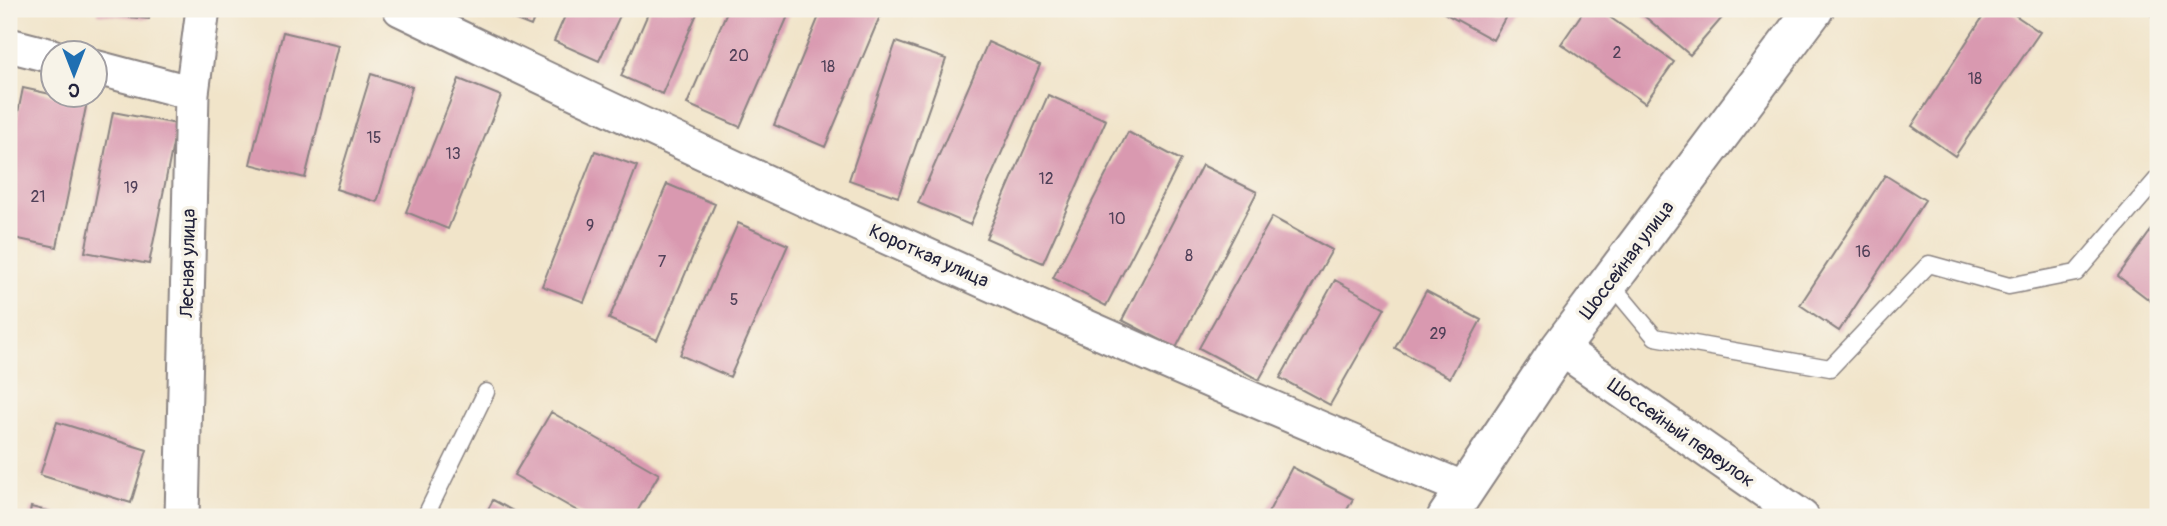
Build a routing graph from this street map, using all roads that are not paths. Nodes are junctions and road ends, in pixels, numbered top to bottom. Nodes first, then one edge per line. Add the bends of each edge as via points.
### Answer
1 (203, 9) edge
2 (400, 9) edge
3 (1814, 9) edge
4 (9, 45) edge
5 (38, 52) edge
6 (108, 72) edge
7 (192, 93) junction
8 (2158, 178) edge
9 (1610, 283) junction
10 (1560, 348) junction
11 (486, 392) dead end
12 (1456, 503) edge
13 (183, 517) edge
14 (425, 517) edge
15 (1801, 517) edge

1 - 7 street, Лесная улица
2 - 12 street, Короткая улица via 726,166 1328,432
3 - 9 main road, Шоссейная улица
4 - 5 street
6 - 7 street
7 - 13 street, Лесная улица
8 - 9 lane via 2076,273 2009,286 1929,264 1830,368 1656,337
9 - 10 main road, Шоссейная улица
10 - 12 main road, Шоссейная улица
10 - 15 street, Шоссейный переулок
11 - 14 lane

